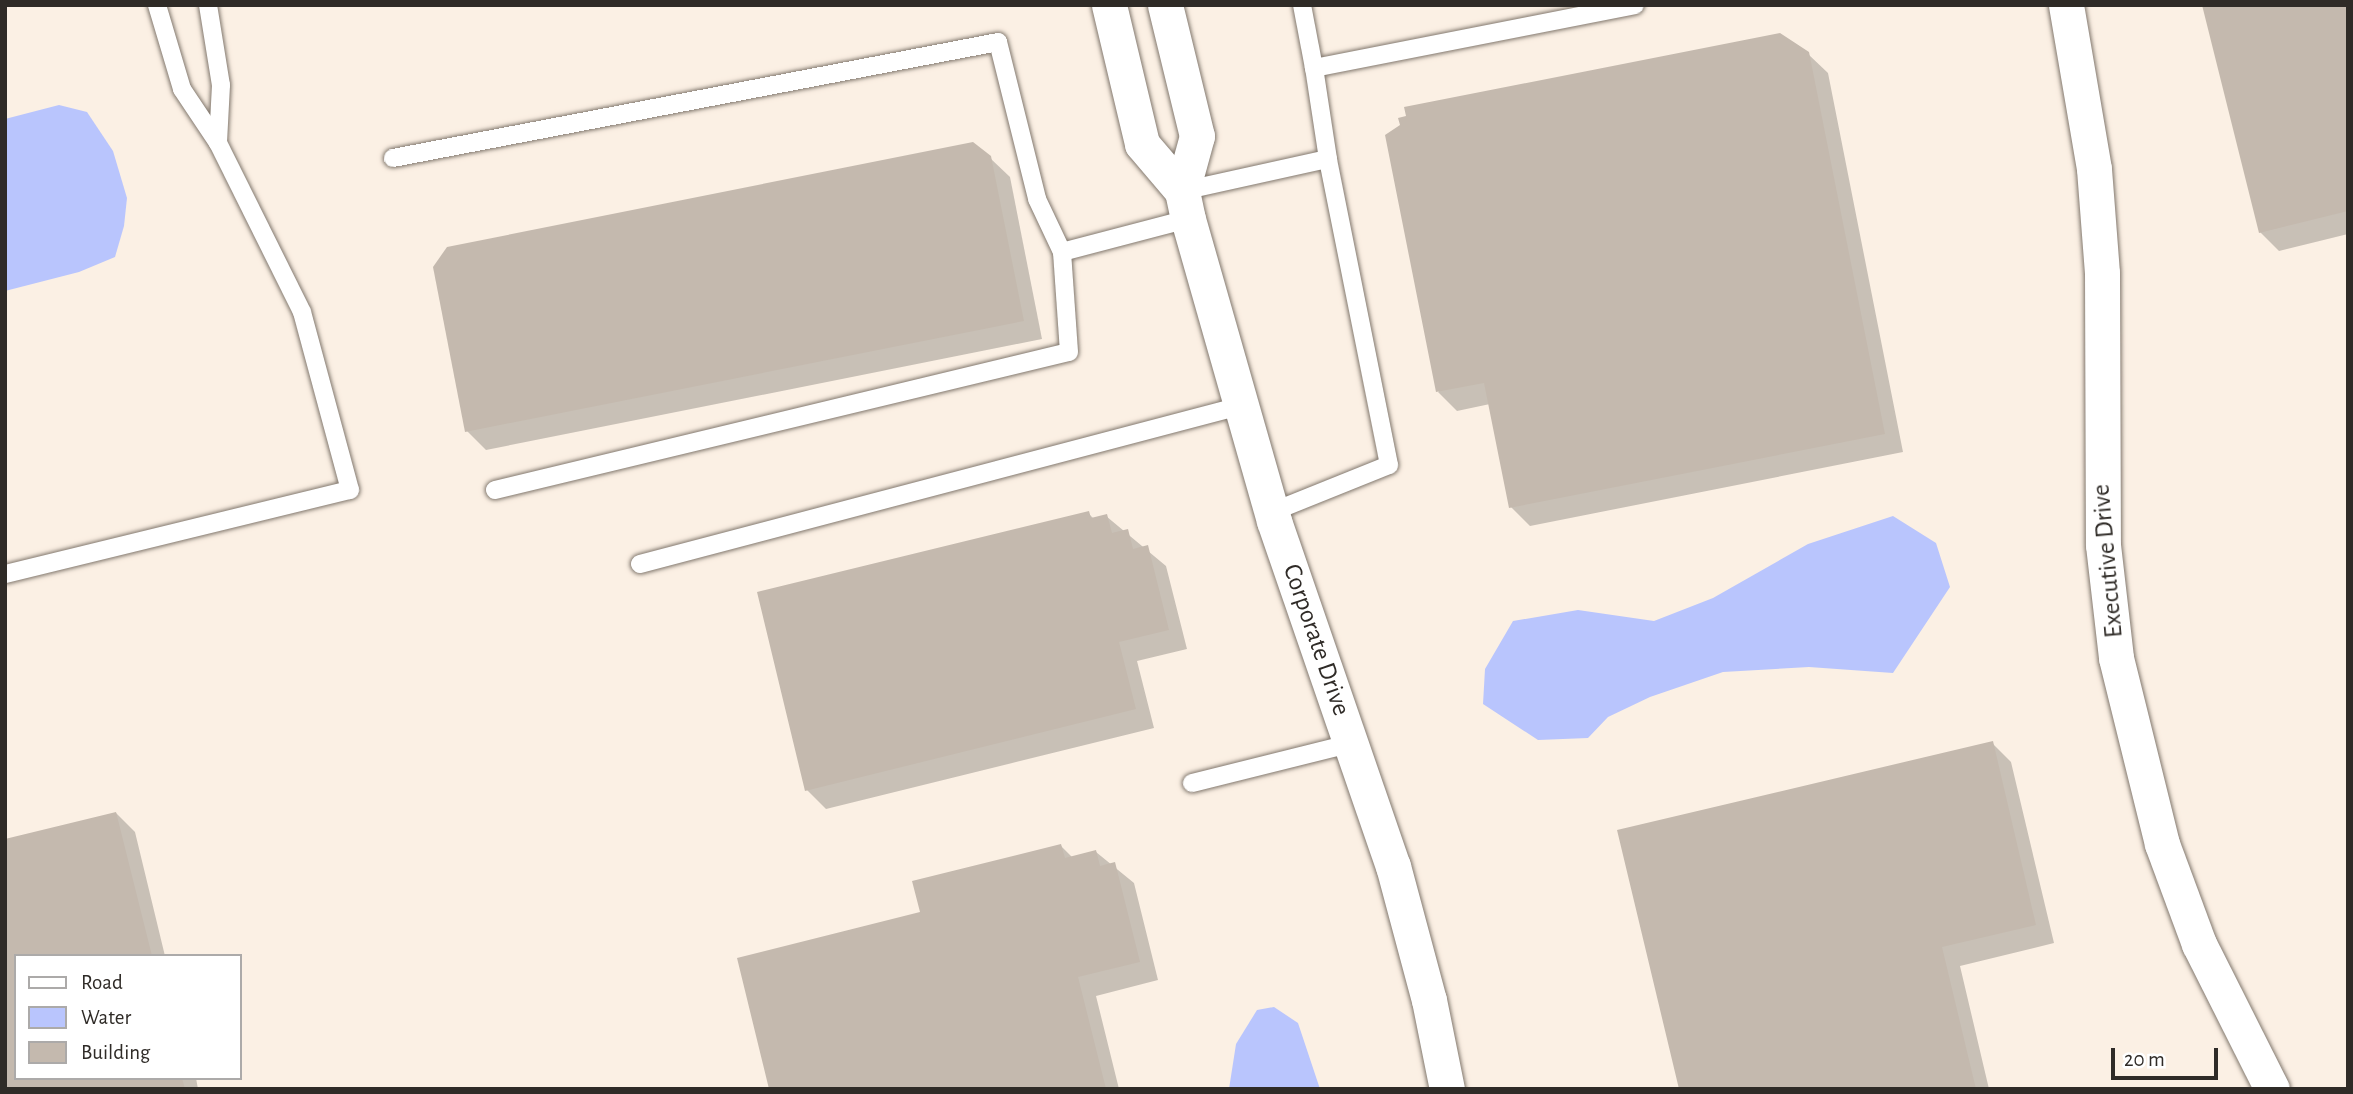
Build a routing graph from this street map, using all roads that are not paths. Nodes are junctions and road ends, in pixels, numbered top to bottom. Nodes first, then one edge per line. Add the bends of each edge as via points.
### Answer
1 (157, 5) edge
2 (208, 5) edge
3 (1109, 5) edge
4 (1165, 5) edge
5 (1302, 5) edge
6 (1635, 5) edge
7 (2065, 6) edge
8 (1314, 68) junction
9 (219, 143) junction
10 (393, 158) dead end
11 (1328, 159) junction
12 (1185, 205) junction
13 (1062, 252) junction
14 (1240, 406) junction
15 (495, 490) dead end
16 (1272, 512) junction
17 (640, 564) dead end
18 (5, 574) edge
19 (1352, 743) junction
20 (1192, 783) dead end
21 (1447, 1089) edge
22 (2272, 1089) edge

1 - 9 lane via 182,89
2 - 9 lane via 221,85
3 - 12 street, Corporate Drive via 1142,144
4 - 12 street via 1197,136
5 - 8 lane
6 - 8 lane
7 - 22 street, Executive Drive via 2095,169 2102,273 2103,545 2116,658 2128,720 2176,882 2220,989
8 - 11 lane
9 - 18 lane via 302,312 350,490
10 - 13 lane via 998,42 1037,199
11 - 12 lane
11 - 16 lane via 1389,465
12 - 13 lane
12 - 14 street, Corporate Drive
13 - 15 lane via 1069,352
14 - 16 street, Corporate Drive
14 - 17 lane
16 - 19 street, Corporate Drive
19 - 20 lane
19 - 21 street, Corporate Drive via 1393,866

